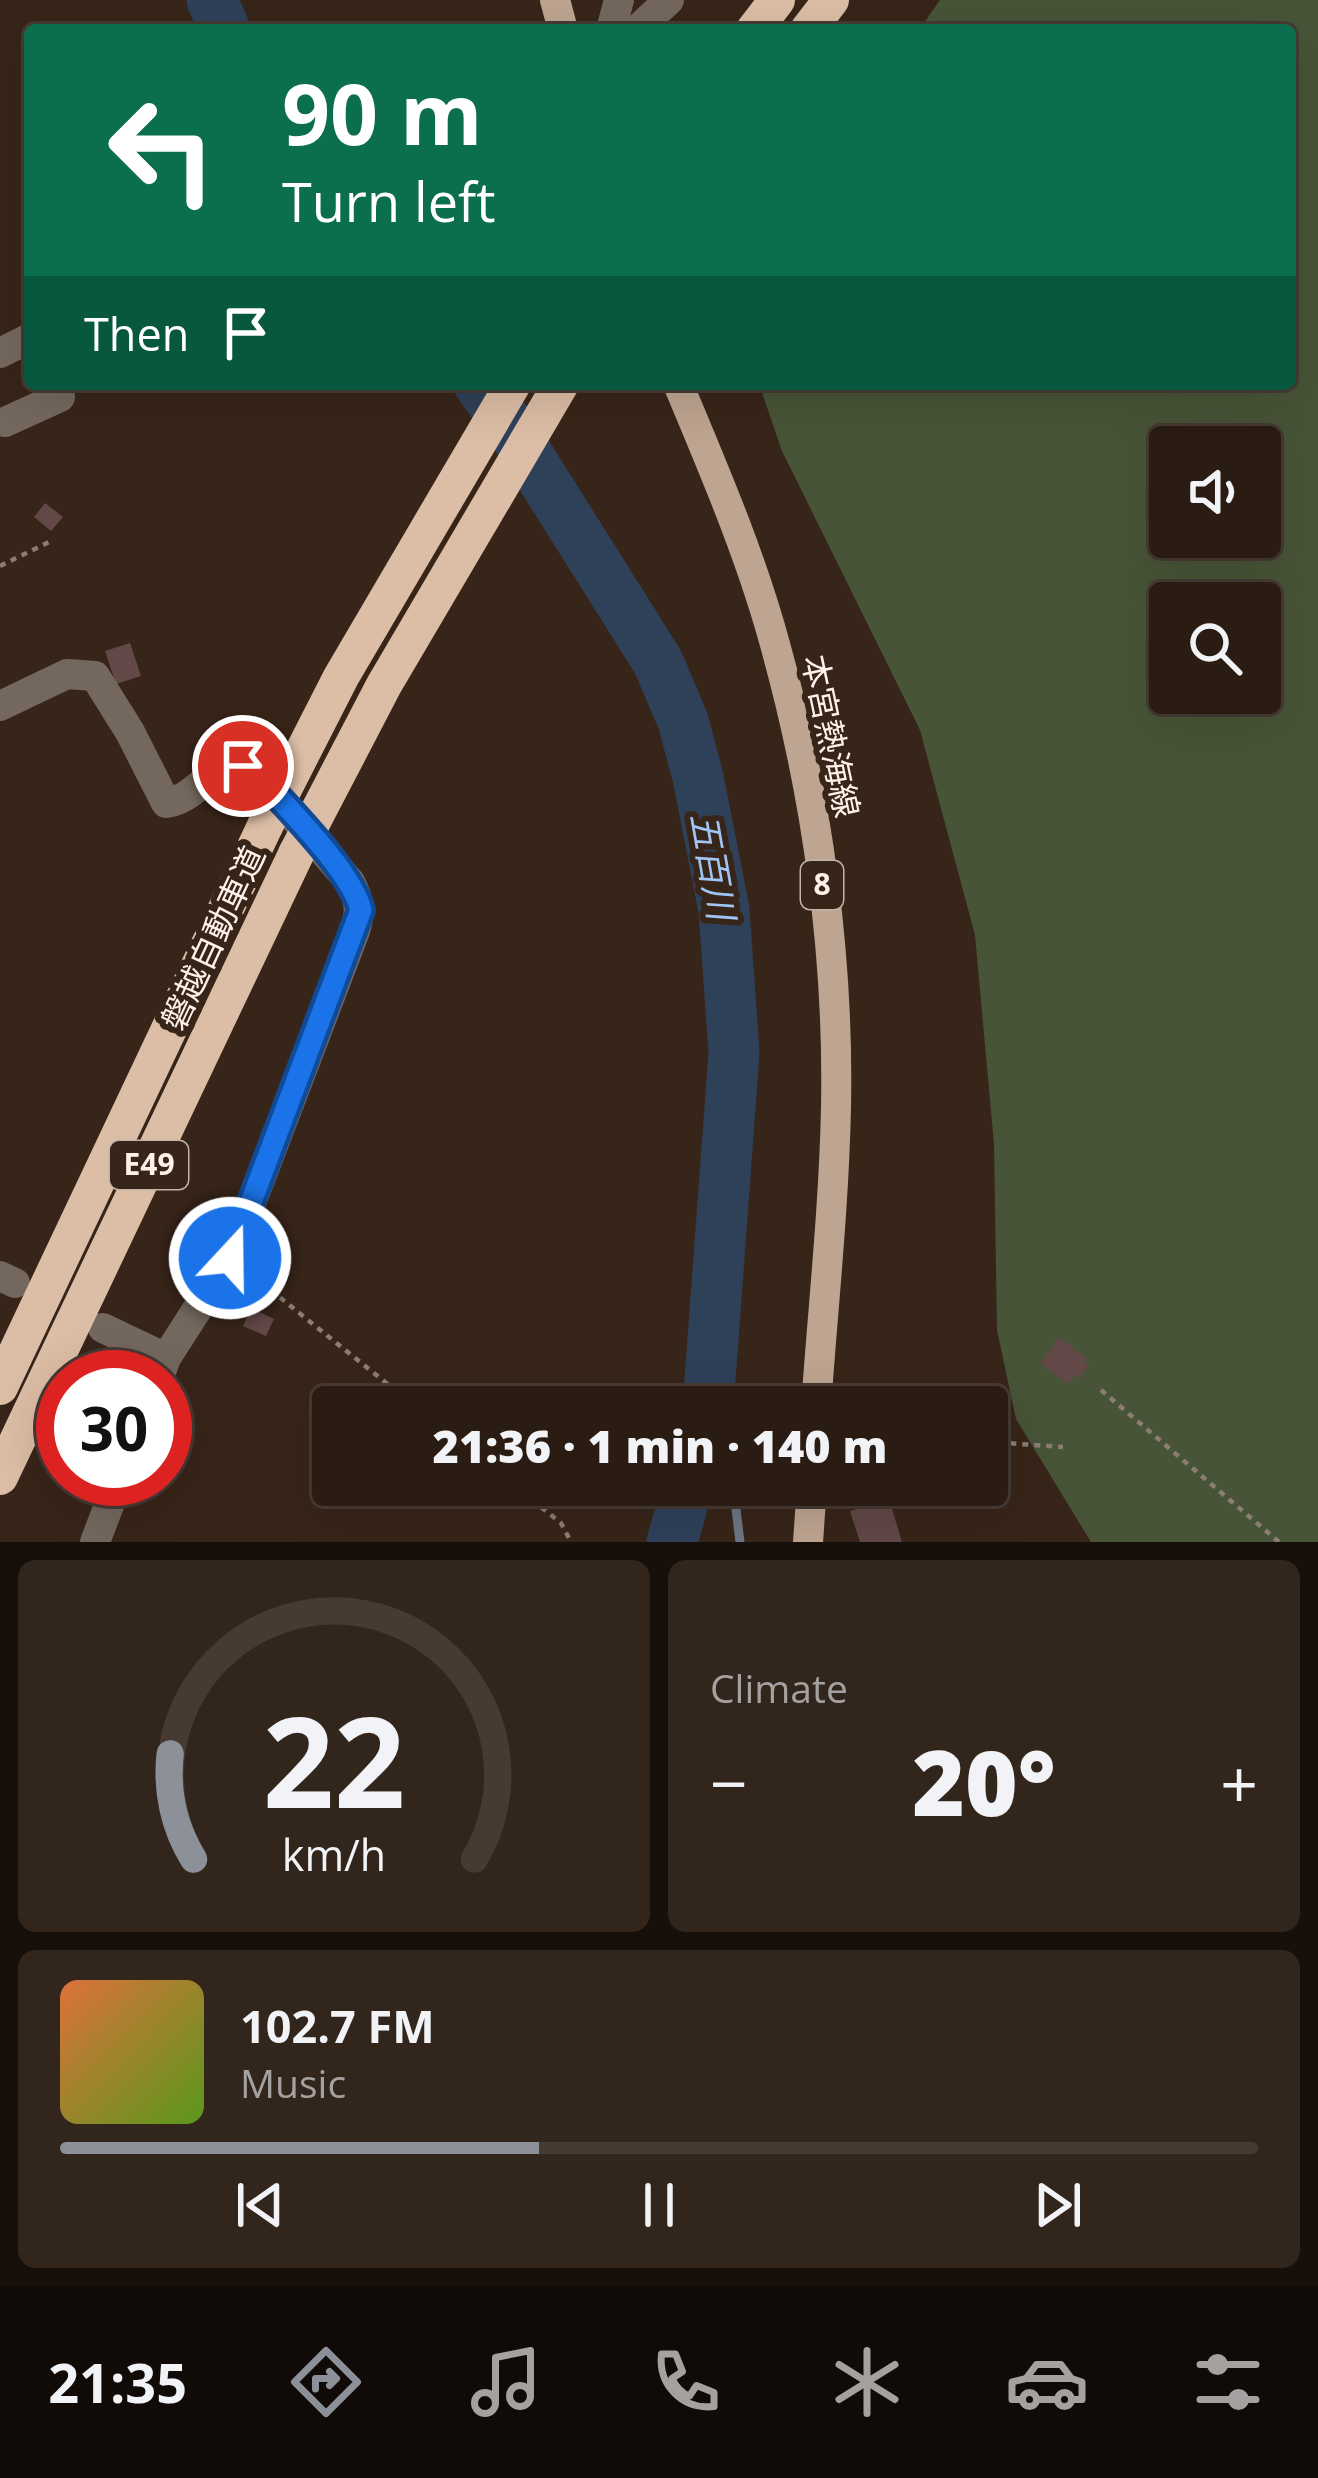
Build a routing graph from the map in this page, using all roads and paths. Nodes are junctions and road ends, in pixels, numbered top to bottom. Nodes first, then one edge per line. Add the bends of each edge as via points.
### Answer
1 (669, 0) edge
2 (777, 0) edge
3 (831, 0) edge
4 (643, 24) edge
5 (759, 24) edge
6 (813, 24) edge
7 (57, 390) edge
8 (509, 390) edge
9 (557, 390) edge
10 (680, 390) edge
11 (5, 422) dead end
12 (49, 542) dead end
13 (0, 566) edge
14 (0, 706) edge
15 (230, 1258) junction
16 (103, 1328) dead end
17 (136, 1350) edge
18 (173, 1350) edge
19 (390, 1386) edge
20 (817, 1386) edge
21 (0, 1387) edge
22 (1101, 1390) dead end
23 (1008, 1443) edge
24 (1063, 1447) dead end
25 (0, 1478) edge
26 (109, 1506) edge
27 (540, 1506) edge
28 (811, 1506) edge
29 (95, 1542) edge
30 (571, 1542) edge
31 (808, 1542) edge
32 (1279, 1542) edge

1 - 4 street
2 - 5 highway
3 - 6 highway
7 - 11 street via 60,397
8 - 21 highway, 磐越自動車道 / E49, bridge via 340,677
9 - 25 highway, 磐越自動車道 / E49, bridge via 297,853
10 - 20 main road, 本宮熱海線 / 8 via 776,645 818,848 836,1106
12 - 13 path
14 - 15 street via 68,674 94,676 166,803 214,772 251,767 358,896 355,931
15 - 18 street
15 - 19 path
16 - 17 street
22 - 32 path
23 - 24 path
26 - 29 street
27 - 30 path
28 - 31 main road

